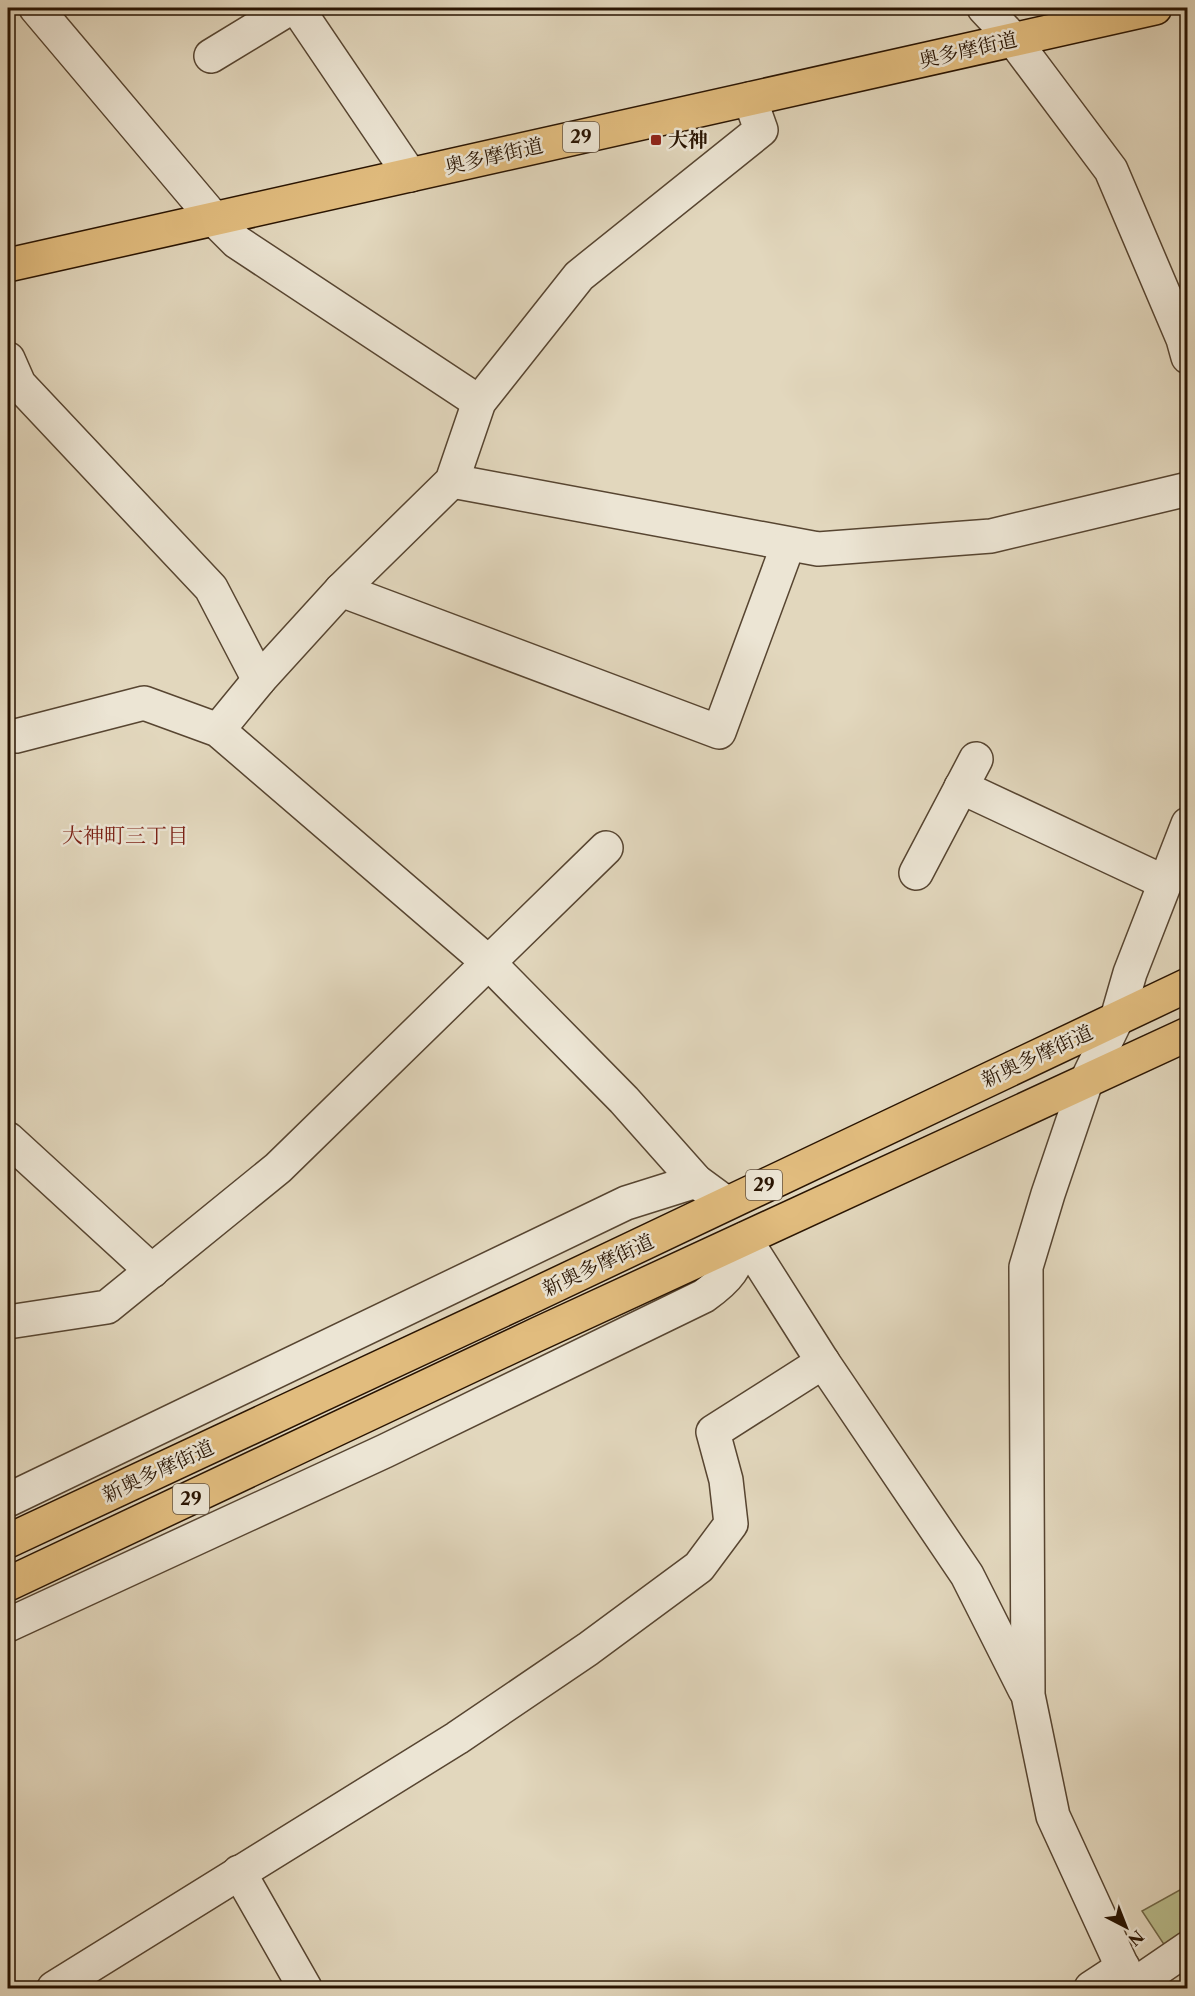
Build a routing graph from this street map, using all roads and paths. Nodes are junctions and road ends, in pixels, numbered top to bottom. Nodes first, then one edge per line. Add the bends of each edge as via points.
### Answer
1 (36, 8) edge
2 (290, 8) edge
3 (297, 8) edge
4 (984, 8) edge
5 (1155, 8) edge
6 (1013, 39) junction
7 (211, 56) dead end
8 (750, 99) junction
9 (410, 175) junction
10 (215, 220) junction
11 (8, 265) edge
12 (1188, 357) edge
13 (8, 359) edge
14 (479, 402) junction
15 (452, 481) junction
16 (1188, 489) edge
17 (788, 545) junction
18 (341, 590) junction
19 (260, 680) junction
20 (218, 730) junction
21 (8, 735) edge
22 (1188, 824) edge
23 (606, 848) dead end
24 (916, 873) dead end
25 (1164, 882) junction
26 (489, 963) junction
27 (1188, 986) edge
28 (1117, 1018) junction
29 (1188, 1034) edge
30 (1086, 1082) junction
31 (8, 1139) edge
32 (696, 1181) junction
33 (726, 1203) junction
34 (745, 1239) junction
35 (152, 1271) junction
36 (8, 1322) edge
37 (823, 1362) junction
38 (8, 1500) edge
39 (8, 1541) edge
40 (8, 1584) edge
41 (8, 1625) edge
42 (1028, 1695) junction
43 (239, 1872) junction
44 (1188, 1948) edge
45 (1128, 1981) edge
46 (54, 1989) edge
47 (305, 1989) edge
48 (1091, 1989) edge

1 - 10 street
2 - 7 street
3 - 9 street
4 - 6 street
5 - 6 main road, 奥多摩街道 / 29
6 - 8 main road, 奥多摩街道 / 29
6 - 12 street via 1111,170
8 - 9 main road, 奥多摩街道 / 29
8 - 14 street via 761,130 579,276
9 - 10 main road, 奥多摩街道 / 29
10 - 11 main road, 奥多摩街道 / 29
10 - 14 street via 237,242
13 - 19 street via 19,384 211,588
14 - 15 street
15 - 17 street
15 - 18 street
16 - 17 street via 991,536 818,549
17 - 18 street via 719,732
18 - 19 street
19 - 20 street
20 - 21 street via 144,703
20 - 26 street
22 - 25 street
23 - 26 street
24 - 25 street via 969,773
25 - 28 street
26 - 32 street via 624,1100
26 - 35 street via 278,1168
27 - 28 main road, 新奥多摩街道 / 29
28 - 30 street
28 - 33 main road, 新奥多摩街道 / 29
29 - 30 main road, 新奥多摩街道 / 29
30 - 34 main road, 新奥多摩街道 / 29
30 - 42 street via 1026,1267
31 - 35 street
32 - 33 street
32 - 38 street via 626,1203
33 - 39 main road, 新奥多摩街道 / 29
34 - 37 street
34 - 40 main road, 新奥多摩街道 / 29
34 - 41 street via 736,1264 724,1281 704,1296 385,1451
35 - 36 street via 107,1307
37 - 42 street via 967,1575
37 - 43 street via 713,1432 726,1480 731,1524 699,1567 588,1649 457,1737
42 - 45 street via 1053,1816
43 - 46 street
43 - 47 street
44 - 45 street
45 - 48 street

